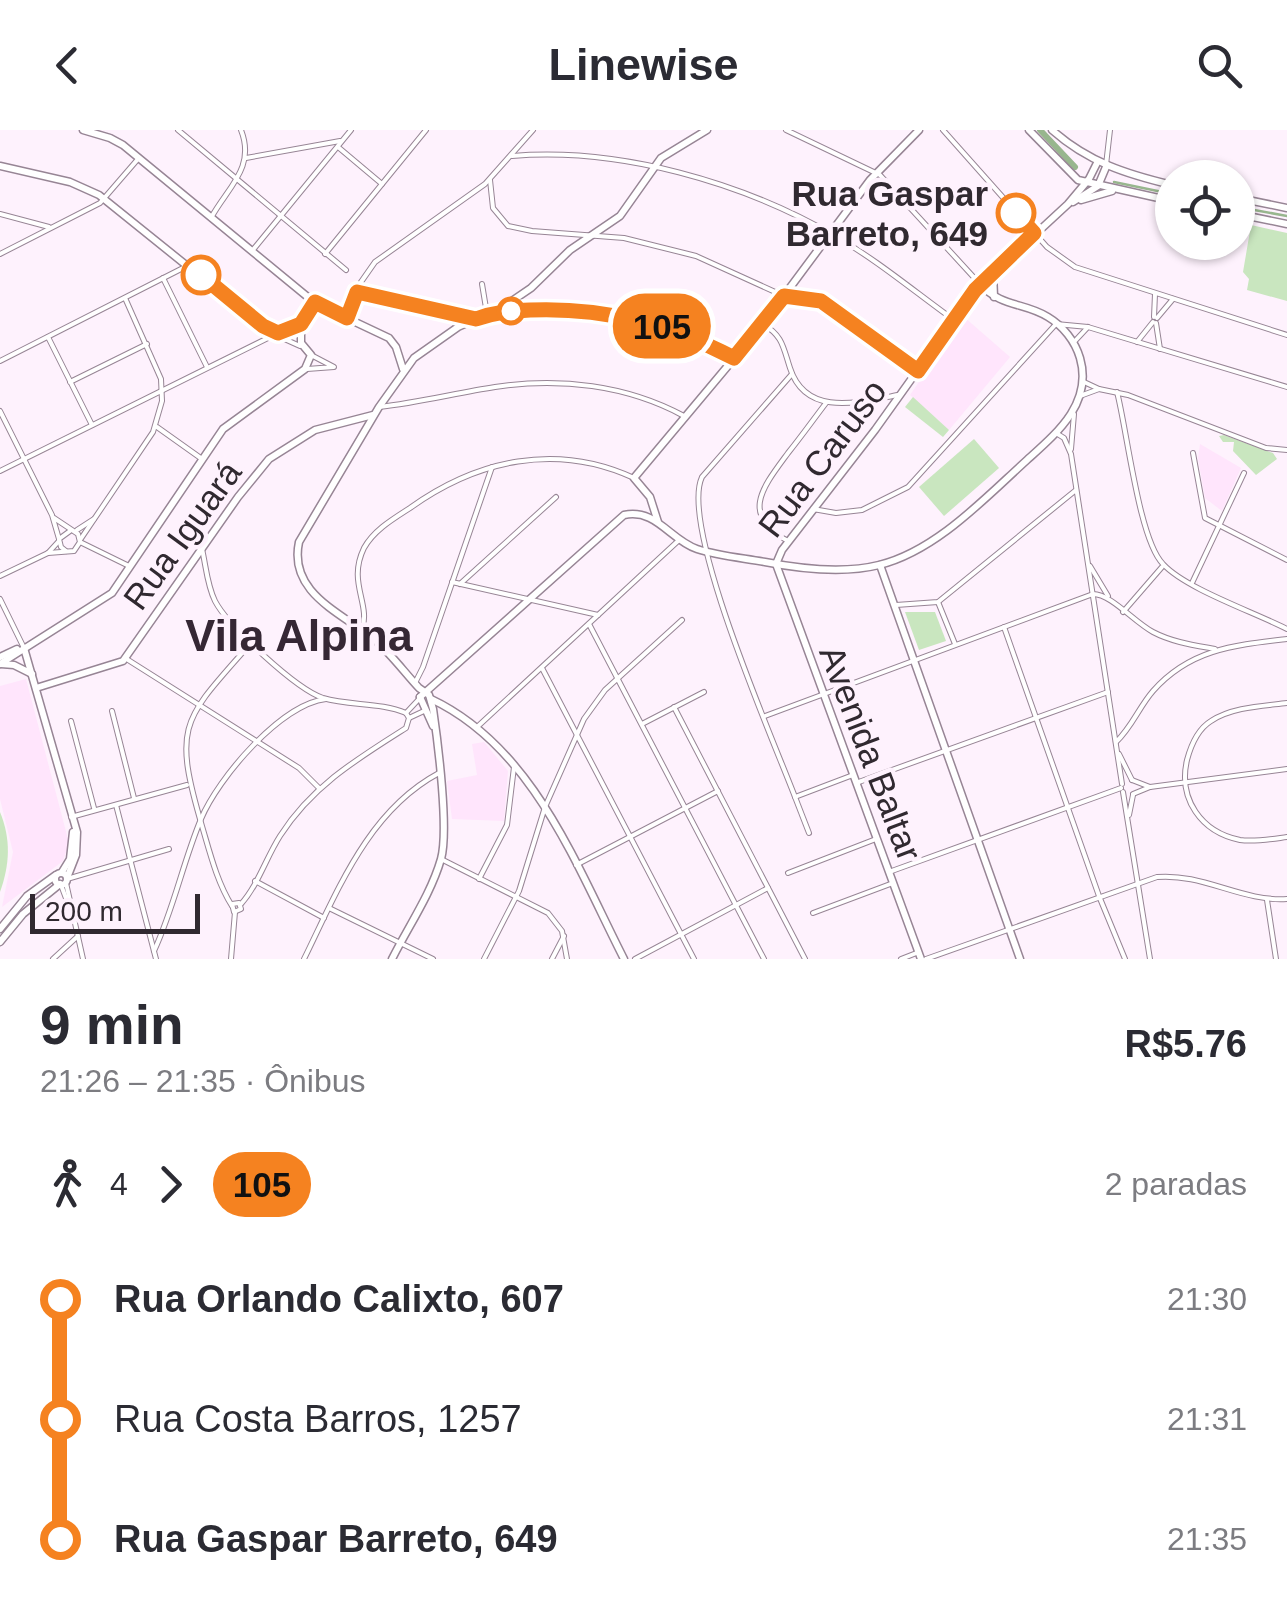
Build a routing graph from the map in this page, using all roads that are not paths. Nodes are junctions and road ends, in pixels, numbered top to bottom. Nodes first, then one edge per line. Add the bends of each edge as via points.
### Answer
1 (83, 130) edge
2 (178, 130) edge
3 (242, 130) edge
4 (351, 130) edge
5 (426, 130) edge
6 (534, 130) edge
7 (706, 130) edge
8 (786, 130) edge
9 (919, 130) edge
10 (943, 130) edge
11 (1029, 130) edge
12 (1052, 130) edge
13 (1110, 130) edge
14 (342, 140) junction
15 (338, 146) junction
16 (512, 156) junction
17 (1104, 156) junction
18 (138, 158) junction
19 (246, 158) junction
20 (1096, 164) junction
21 (0, 166) edge
22 (653, 166) junction
23 (1106, 169) junction
24 (876, 172) junction
25 (1071, 176) junction
26 (490, 180) junction
27 (1155, 180) edge
28 (237, 181) junction
29 (1087, 182) junction
30 (382, 184) junction
31 (1099, 185) junction
32 (1116, 190) junction
33 (1155, 198) edge
34 (106, 199) junction
35 (1072, 201) junction
36 (1255, 201) edge
37 (1287, 208) edge
38 (0, 214) edge
39 (1255, 217) edge
40 (211, 218) junction
41 (281, 218) junction
42 (1287, 224) edge
43 (52, 228) junction
44 (831, 233) junction
45 (1034, 233) junction
46 (594, 234) junction
47 (252, 252) junction
48 (0, 254) edge
49 (326, 254) junction
50 (189, 264) junction
51 (346, 270) dead end
52 (994, 270) junction
53 (163, 278) junction
54 (482, 284) dead end
55 (980, 284) junction
56 (357, 292) junction
57 (1156, 294) junction
58 (784, 296) junction
59 (970, 297) junction
60 (994, 297) junction
61 (125, 298) junction
62 (1172, 299) junction
63 (315, 302) junction
64 (490, 314) junction
65 (347, 318) junction
66 (476, 319) junction
67 (954, 320) junction
68 (1155, 320) junction
69 (763, 324) junction
70 (1056, 324) junction
71 (263, 326) junction
72 (1088, 327) junction
73 (300, 328) junction
74 (279, 335) junction
75 (1287, 335) edge
76 (48, 337) junction
77 (288, 341) junction
78 (260, 342) junction
79 (1138, 342) junction
80 (1074, 343) junction
81 (147, 344) junction
82 (304, 348) junction
83 (1160, 350) junction
84 (311, 355) junction
85 (734, 358) junction
86 (0, 361) edge
87 (207, 367) junction
88 (305, 368) junction
89 (404, 370) junction
90 (918, 371) junction
91 (792, 374) junction
92 (1083, 381) junction
93 (70, 382) junction
94 (1287, 387) edge
95 (163, 389) junction
96 (1099, 389) junction
97 (1117, 392) junction
98 (901, 394) junction
99 (1080, 396) junction
100 (826, 403) junction
101 (379, 407) junction
102 (1074, 410) junction
103 (0, 411) edge
104 (374, 415) junction
105 (684, 416) junction
106 (92, 425) junction
107 (156, 426) junction
108 (1056, 433) junction
109 (1287, 450) edge
110 (1193, 452) dead end
111 (1071, 454) junction
112 (24, 458) junction
113 (202, 458) junction
114 (493, 465) junction
115 (0, 470) edge
116 (1244, 473) dead end
117 (634, 478) junction
118 (1076, 490) junction
119 (556, 497) dead end
120 (814, 509) junction
121 (52, 515) junction
122 (97, 516) junction
123 (658, 522) junction
124 (1219, 528) junction
125 (71, 531) junction
126 (59, 540) junction
127 (678, 540) junction
128 (80, 541) junction
129 (788, 542) junction
130 (202, 547) junction
131 (704, 550) junction
132 (66, 552) junction
133 (48, 553) junction
134 (1287, 560) edge
135 (1088, 562) junction
136 (776, 564) junction
137 (880, 565) junction
138 (1164, 565) junction
139 (129, 566) junction
140 (0, 576) edge
141 (452, 582) junction
142 (460, 584) junction
143 (1192, 584) junction
144 (1093, 594) junction
145 (1108, 596) junction
146 (0, 599) edge
147 (529, 599) junction
148 (938, 602) junction
149 (894, 605) junction
150 (1123, 612) junction
151 (598, 615) junction
152 (682, 620) dead end
153 (589, 624) junction
154 (1004, 627) junction
155 (1287, 629) edge
156 (362, 631) junction
157 (1287, 639) edge
158 (251, 643) junction
159 (955, 644) junction
160 (24, 648) junction
161 (1215, 649) junction
162 (125, 658) junction
163 (914, 660) junction
164 (0, 662) edge
165 (542, 668) junction
166 (32, 674) junction
167 (617, 678) junction
168 (417, 686) junction
169 (36, 688) junction
170 (704, 692) dead end
171 (1108, 692) junction
172 (426, 696) junction
173 (822, 696) junction
174 (326, 698) junction
175 (1287, 703) edge
176 (198, 704) junction
177 (674, 707) junction
178 (448, 708) junction
179 (429, 710) junction
180 (112, 711) dead end
181 (408, 715) junction
182 (764, 716) junction
183 (1036, 718) junction
184 (71, 721) dead end
185 (642, 724) junction
186 (476, 728) junction
187 (576, 734) junction
188 (257, 742) junction
189 (1116, 742) junction
190 (946, 750) junction
191 (1119, 754) junction
192 (514, 767) junction
193 (1287, 769) edge
194 (439, 772) junction
195 (854, 779) junction
196 (1133, 781) junction
197 (1185, 783) junction
198 (190, 784) junction
199 (1150, 787) junction
200 (319, 788) junction
201 (1122, 788) junction
202 (718, 791) junction
203 (1134, 794) junction
204 (794, 797) junction
205 (135, 800) junction
206 (116, 805) junction
207 (546, 807) junction
208 (1068, 807) junction
209 (684, 808) junction
210 (95, 810) junction
211 (200, 820) junction
212 (72, 821) junction
213 (1128, 825) junction
214 (808, 833) dead end
215 (630, 836) junction
216 (1287, 836) edge
217 (978, 839) junction
218 (876, 840) junction
219 (170, 849) dead end
220 (130, 860) junction
221 (441, 860) junction
222 (576, 864) junction
223 (888, 872) junction
224 (788, 873) dead end
225 (479, 879) junction
226 (63, 880) junction
227 (255, 882) junction
228 (1137, 882) junction
229 (893, 883) junction
230 (768, 888) junction
231 (1099, 896) junction
232 (516, 897) junction
233 (1287, 898) edge
234 (1267, 899) junction
235 (240, 904) junction
236 (736, 905) junction
237 (232, 906) junction
238 (329, 908) junction
239 (235, 912) junction
240 (813, 914) dead end
241 (324, 918) junction
242 (1009, 928) junction
243 (0, 929) edge
244 (681, 934) junction
245 (78, 936) junction
246 (564, 936) junction
247 (0, 942) edge
248 (400, 942) junction
249 (154, 951) junction
250 (922, 957) edge
251 (53, 959) edge
252 (84, 959) edge
253 (156, 959) edge
254 (231, 959) edge
255 (304, 959) edge
256 (392, 959) edge
257 (433, 959) edge
258 (484, 959) edge
259 (552, 959) edge
260 (567, 959) edge
261 (624, 959) edge
262 (636, 959) edge
263 (694, 959) edge
264 (764, 959) edge
265 (805, 959) edge
266 (901, 959) edge
267 (1020, 959) edge
268 (1125, 959) edge
269 (1150, 959) edge
270 (1276, 959) edge

1 - 18 street via 110,138
2 - 28 street
3 - 19 street
4 - 14 street
5 - 30 street
6 - 16 street
7 - 22 street
8 - 24 street
9 - 24 street
10 - 45 street
11 - 25 street
12 - 20 street
13 - 17 street
14 - 15 street
14 - 19 street
15 - 30 street
15 - 41 street
16 - 22 street via 571,155
16 - 26 street
17 - 20 street
17 - 23 street
18 - 34 street
18 - 40 street
19 - 28 street
20 - 23 street
20 - 29 street
21 - 34 street via 70,182
22 - 44 street
22 - 46 street via 620,216
23 - 27 street
23 - 31 street
24 - 44 street
24 - 55 street
25 - 29 street
25 - 35 street
26 - 46 street via 493,208 508,226
26 - 56 street via 375,262
28 - 40 street
28 - 41 street
29 - 31 street
29 - 35 street, Rua Caruso
30 - 49 street
31 - 32 street
31 - 35 street, Rua Caruso
32 - 33 street
32 - 35 street
34 - 43 street
34 - 50 street
35 - 45 street, Rua Caruso
36 - 37 street
38 - 43 street
39 - 42 street
40 - 47 street
41 - 47 street
41 - 49 street
43 - 48 street
44 - 58 street
44 - 67 street
45 - 52 street, Rua Caruso
45 - 57 street via 1075,267
46 - 58 street via 696,256
46 - 64 street
47 - 63 street
49 - 51 street
50 - 53 street
50 - 71 street
52 - 55 street, Rua Caruso
52 - 60 street
53 - 61 street
53 - 87 street
54 - 64 street
55 - 59 street, Rua Caruso
55 - 60 street
56 - 65 street
56 - 66 street
57 - 62 street
57 - 68 street
58 - 69 street
58 - 90 street via 821,301
59 - 60 street
59 - 67 street, Rua Caruso
60 - 70 street
61 - 76 street
61 - 81 street
62 - 68 street
62 - 75 street
63 - 65 street
63 - 73 street
64 - 66 street
64 - 85 street via 616,314 673,329
65 - 89 street via 389,338
66 - 89 street via 430,345
67 - 90 street, Rua Caruso
68 - 79 street
68 - 83 street
69 - 85 street
69 - 91 street via 782,338
70 - 72 street
70 - 80 street
70 - 120 street via 908,488 862,510
71 - 74 street
71 - 78 street
72 - 79 street
72 - 80 street
73 - 74 street
73 - 77 street
73 - 82 street
74 - 77 street
74 - 78 street
76 - 86 street
76 - 93 street
77 - 82 street
78 - 87 street
79 - 83 street
80 - 92 street
81 - 93 street
81 - 95 street
82 - 84 street
83 - 94 street
84 - 88 street
84 - 88 street via 334,367
85 - 105 street
87 - 95 street
88 - 113 street via 230,423
89 - 101 street
90 - 98 street, Rua Caruso
91 - 100 street
91 - 131 street via 702,476
92 - 96 street
92 - 99 street
93 - 106 street
95 - 106 street
95 - 107 street
96 - 97 street
96 - 99 street
97 - 109 street
97 - 138 street via 1142,519
98 - 100 street
98 - 120 street, Rua Caruso
99 - 102 street
100 - 129 street via 760,497 767,527
101 - 104 street
101 - 105 street via 548,383 608,388
102 - 108 street
102 - 111 street
103 - 112 street
104 - 130 street, Rua Iguará via 315,430 269,459
104 - 156 street via 302,533 296,556 316,597
105 - 117 street
106 - 112 street
107 - 113 street
107 - 122 street
108 - 111 street
108 - 137 street via 952,525
110 - 124 street via 1202,513
111 - 118 street
112 - 115 street
112 - 121 street
113 - 139 street
114 - 117 street via 577,460
114 - 141 street
114 - 156 street via 444,484 373,535 357,575 366,618
116 - 124 street
117 - 123 street
118 - 135 street
118 - 148 street
119 - 142 street
120 - 129 street, Rua Caruso
121 - 125 street
121 - 126 street
122 - 125 street
122 - 128 street
123 - 127 street
123 - 147 street via 624,515
124 - 134 street
124 - 143 street
125 - 126 street
125 - 128 street
126 - 132 street
126 - 133 street
127 - 131 street
127 - 151 street
128 - 132 street
128 - 139 street
129 - 136 street, Rua Caruso
130 - 158 street via 214,600
130 - 162 street, Rua Iguará
131 - 136 street
131 - 182 street
132 - 133 street
133 - 140 street
135 - 144 street
135 - 145 street
136 - 137 street
136 - 173 street, Avenida Baltar
137 - 149 street
138 - 143 street
138 - 150 street
139 - 160 street via 106,598
141 - 142 street
141 - 168 street
142 - 147 street
143 - 155 street
144 - 145 street
144 - 154 street
144 - 171 street
145 - 150 street
146 - 160 street
147 - 151 street
147 - 172 street
148 - 149 street
148 - 159 street
149 - 163 street
150 - 161 street via 1168,639
151 - 153 street
152 - 167 street
153 - 165 street
153 - 167 street
154 - 159 street
154 - 183 street
156 - 168 street
157 - 161 street
158 - 174 street
158 - 176 street
159 - 163 street
160 - 164 street
160 - 166 street
161 - 189 street via 1167,677
162 - 169 street, Rua Iguará
162 - 176 street
163 - 173 street
163 - 190 street
164 - 166 street
165 - 186 street
165 - 187 street
166 - 169 street
167 - 185 street
167 - 187 street
168 - 172 street
169 - 212 street
170 - 177 street
171 - 183 street
171 - 189 street
172 - 178 street
172 - 179 street
172 - 181 street
173 - 182 street
173 - 195 street, Avenida Baltar
174 - 181 street
174 - 188 street via 293,710
175 - 197 street via 1211,721 1190,748
176 - 188 street
176 - 198 street via 186,741
177 - 185 street
177 - 202 street
178 - 179 street
178 - 186 street
179 - 181 street
179 - 194 street
180 - 205 street
181 - 200 street via 408,726
182 - 204 street
183 - 190 street
183 - 208 street
184 - 210 street
185 - 209 street
186 - 192 street
187 - 207 street
187 - 215 street
188 - 200 street
188 - 211 street
189 - 191 street
190 - 195 street
190 - 217 street
191 - 196 street
191 - 201 street
192 - 207 street
192 - 225 street via 507,825
193 - 197 street
194 - 221 street
194 - 238 street via 378,823
195 - 204 street
195 - 218 street, Avenida Baltar
196 - 199 street
196 - 201 street
196 - 203 street
197 - 199 street
197 - 216 street via 1193,810 1217,831 1242,840
198 - 205 street
198 - 211 street
199 - 203 street
200 - 227 street via 280,836
201 - 203 street
201 - 208 street
201 - 213 street
202 - 209 street
202 - 230 street
203 - 213 street
204 - 214 street
205 - 206 street
206 - 210 street
206 - 220 street
207 - 222 street
207 - 232 street
208 - 217 street
208 - 231 street
209 - 215 street
209 - 236 street
210 - 212 street
211 - 237 street
211 - 249 street
212 - 226 street
213 - 228 street
215 - 222 street
215 - 244 street
217 - 223 street
217 - 242 street
218 - 223 street, Avenida Baltar
218 - 224 street
219 - 220 street
220 - 226 street
220 - 249 street
221 - 225 street
221 - 248 street
222 - 261 street
223 - 229 street, Avenida Baltar
225 - 232 street
226 - 243 street via 27,896
226 - 245 street
226 - 247 street
227 - 235 street
227 - 241 street
228 - 231 street
228 - 234 street via 1183,877
228 - 269 street
229 - 240 street
229 - 250 street, Avenida Baltar
230 - 236 street
230 - 265 street
231 - 242 street
231 - 268 street
232 - 246 street via 548,914
232 - 258 street
233 - 234 street
234 - 270 street
235 - 237 street
235 - 239 street
236 - 244 street
236 - 264 street
237 - 239 street
238 - 241 street
238 - 248 street
239 - 254 street
241 - 255 street
242 - 250 street
242 - 267 street
244 - 262 street
244 - 263 street
245 - 251 street
245 - 252 street
246 - 259 street
246 - 260 street
248 - 256 street
248 - 257 street
249 - 253 street
250 - 266 street

